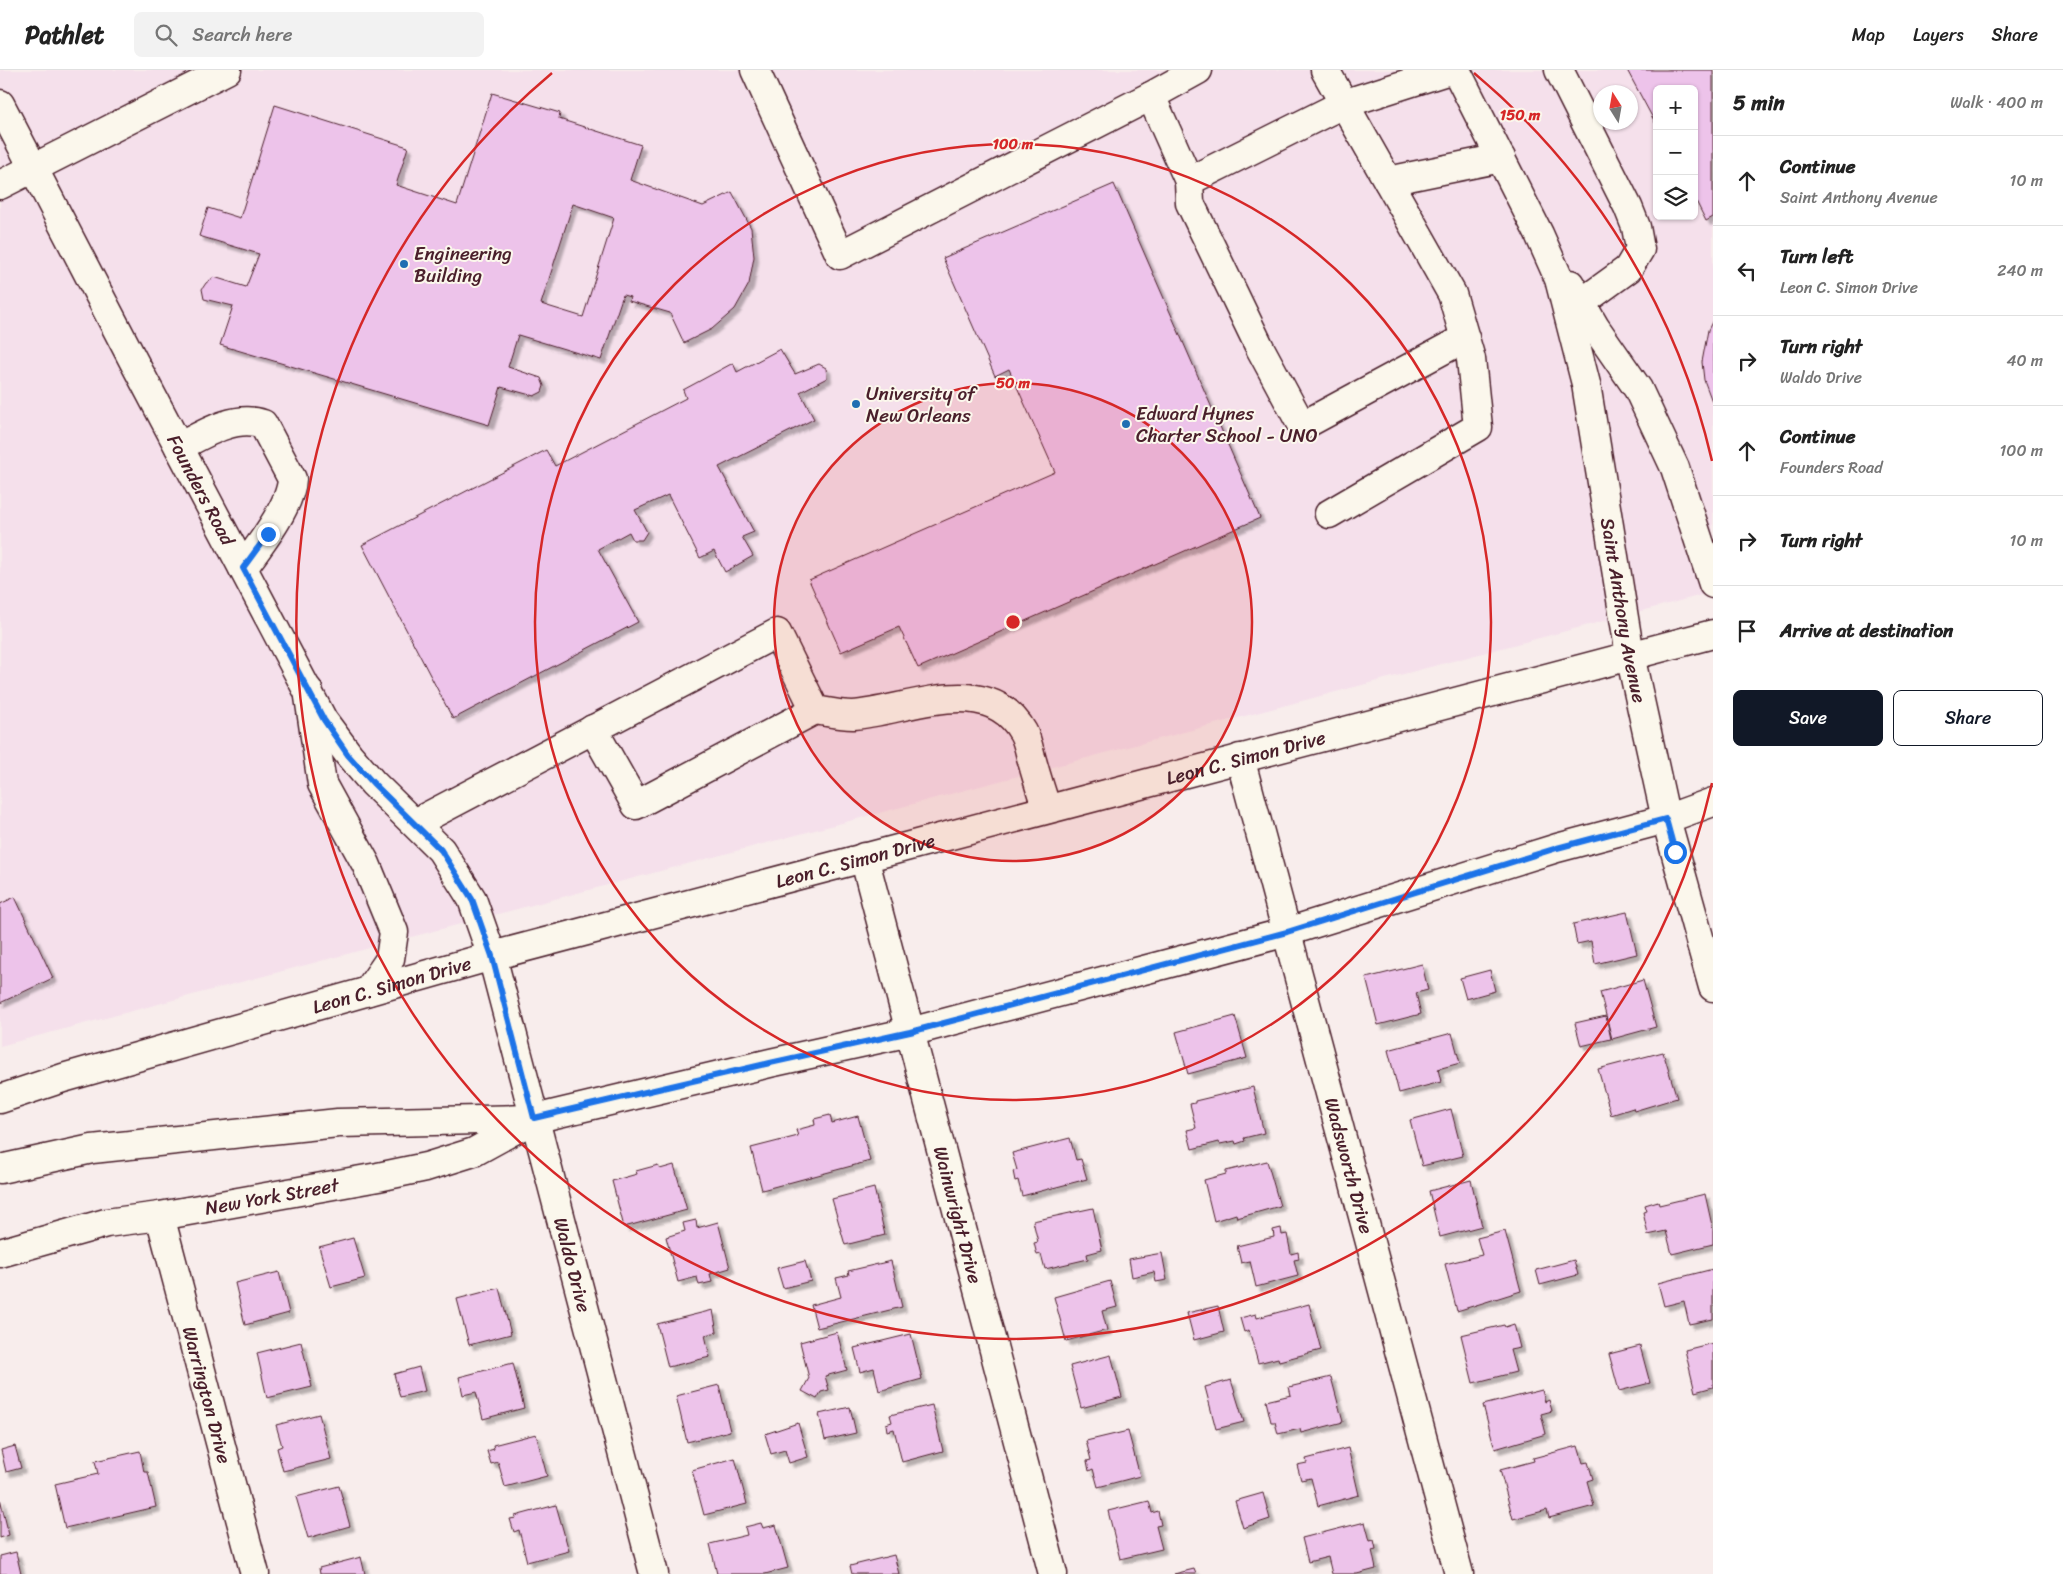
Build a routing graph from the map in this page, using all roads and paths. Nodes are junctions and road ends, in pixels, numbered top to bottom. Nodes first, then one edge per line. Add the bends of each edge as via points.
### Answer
1 (227, 70) edge
2 (755, 70) edge
3 (1198, 70) edge
4 (1325, 70) edge
5 (1450, 70) edge
6 (1456, 70) edge
7 (1560, 70) edge
8 (1151, 96) junction
9 (0, 104) edge
10 (1343, 104) junction
11 (1501, 158) junction
12 (34, 170) junction
13 (1189, 181) junction
14 (1388, 181) junction
15 (0, 185) edge
16 (1539, 234) junction
17 (1581, 303) junction
18 (1465, 338) junction
19 (179, 447) junction
20 (1329, 514) dead end
21 (243, 568) junction
22 (1713, 584) edge
23 (1713, 634) edge
24 (1630, 655) junction
25 (308, 690) junction
26 (815, 710) junction
27 (593, 729) junction
28 (1240, 758) junction
29 (1713, 802) edge
30 (1046, 809) junction
31 (1666, 819) junction
32 (415, 823) junction
33 (864, 857) junction
34 (1287, 932) junction
35 (492, 956) junction
36 (1713, 987) edge
37 (368, 991) junction
38 (910, 1032) junction
39 (0, 1099) edge
40 (534, 1118) junction
41 (0, 1169) edge
42 (160, 1216) junction
43 (0, 1252) edge
44 (255, 1574) edge
45 (654, 1574) edge
46 (1053, 1574) edge
47 (1459, 1574) edge

1 - 12 street
2 - 8 street via 840,256
3 - 8 street
4 - 10 street
5 - 10 street
6 - 11 street, Saint Anthony Avenue
7 - 17 street via 1628,207 1640,249 1628,269
8 - 13 street
9 - 12 street, Founders Road
10 - 13 street
10 - 14 street
11 - 14 street
11 - 16 street, Saint Anthony Avenue
12 - 15 street
12 - 19 street, Founders Road
13 - 18 street via 1190,203 1256,340 1302,426
14 - 18 street via 1452,294
16 - 17 street, Saint Anthony Avenue
16 - 24 street, Saint Anthony Avenue via 1559,279 1586,384
17 - 22 street, Saint Anthony Avenue via 1638,389 1675,468
18 - 20 street via 1471,359 1478,427
19 - 21 street, Founders Road
19 - 21 street via 213,429 250,419 263,424 292,478 292,488 268,534
21 - 25 street, Founders Road
23 - 24 street, Leon C. Simon Drive
24 - 28 street, Leon C. Simon Drive
24 - 31 street, Saint Anthony Avenue
25 - 32 street, Founders Road via 348,755
25 - 37 street via 322,784 366,864 394,932 390,959
26 - 27 street via 636,805
26 - 27 street via 777,633
26 - 30 street via 852,715 926,701 968,698 994,703 1015,720 1024,734
27 - 32 street
28 - 30 street, Leon C. Simon Drive
28 - 34 street, Wadsworth Drive
29 - 31 street
30 - 33 street, Leon C. Simon Drive
31 - 34 street via 1557,848
31 - 36 street, Saint Anthony Avenue
32 - 35 street, Founders Road via 441,850 468,892
33 - 35 street, Leon C. Simon Drive
33 - 38 street, Wainwright Drive
34 - 38 street
34 - 47 street, Wadsworth Drive
35 - 37 street, Leon C. Simon Drive
35 - 40 street, Waldo Drive
37 - 39 street, Leon C. Simon Drive
38 - 40 street
38 - 46 street, Wainwright Drive
40 - 41 street via 338,1122 92,1149
40 - 42 street, New York Street via 474,1152 426,1166 378,1178
40 - 45 street, Waldo Drive
42 - 43 street, New York Street via 106,1223
42 - 44 street, Warrington Drive

